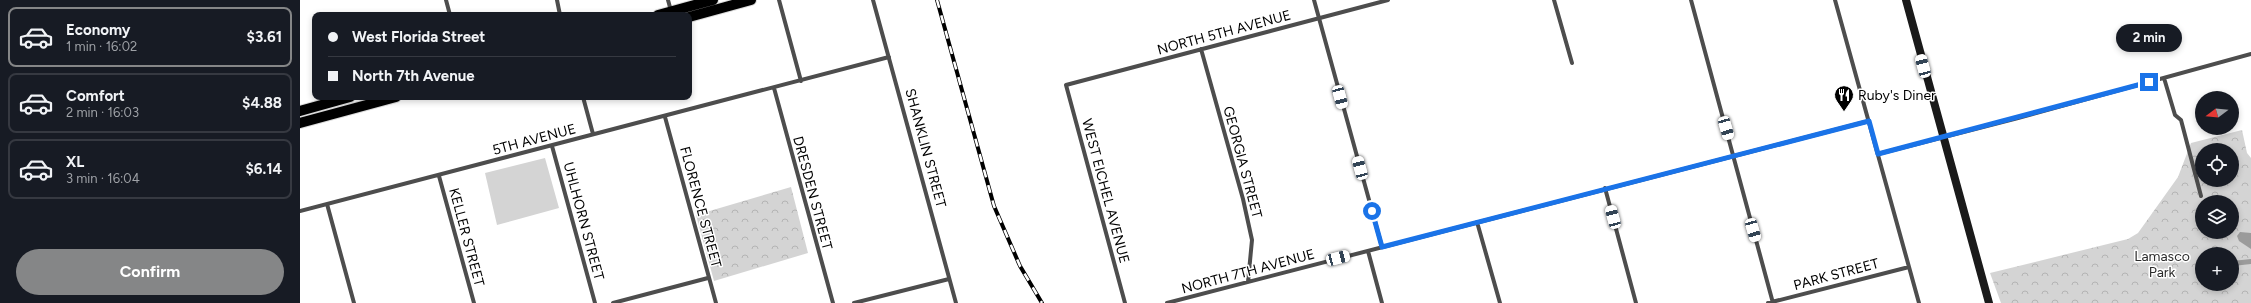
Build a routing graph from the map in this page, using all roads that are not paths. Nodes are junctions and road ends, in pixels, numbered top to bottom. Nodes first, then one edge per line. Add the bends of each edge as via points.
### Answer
1 (446, 0) edge
2 (556, 0) edge
3 (668, 0) edge
4 (713, 0) edge
5 (751, 0) edge
6 (779, 0) edge
7 (873, 0) edge
8 (1314, 0) edge
9 (1388, 0) edge
10 (1554, 0) edge
11 (1691, 0) edge
12 (1835, 0) edge
13 (1906, 0) edge
14 (449, 12) edge
15 (559, 12) edge
16 (672, 12) edge
17 (675, 12) edge
18 (692, 16) edge
19 (1319, 18) junction
20 (1201, 49) junction
21 (2251, 54) edge
22 (889, 57) junction
23 (1572, 64) dead end
24 (2164, 78) junction
25 (801, 81) junction
26 (1066, 85) joint
27 (774, 88) junction
28 (338, 100) edge
29 (350, 100) edge
30 (385, 100) edge
31 (584, 100) edge
32 (352, 109) junction
33 (300, 110) edge
34 (665, 117) junction
35 (1869, 121) junction
36 (300, 123) edge
37 (593, 134) junction
38 (1943, 136) junction
39 (552, 146) junction
40 (1878, 154) junction
41 (1733, 156) junction
42 (439, 176) junction
43 (1606, 188) junction
44 (2201, 195) edge
45 (327, 204) junction
46 (300, 211) edge
47 (1477, 222) junction
48 (1382, 247) junction
49 (1368, 251) junction
50 (1909, 267) junction
51 (708, 278) junction
52 (949, 279) junction
53 (1248, 282) junction
54 (354, 303) edge
55 (474, 303) edge
56 (595, 303) edge
57 (613, 303) edge
58 (716, 303) edge
59 (832, 303) edge
60 (854, 303) edge
61 (956, 303) edge
62 (1125, 303) edge
63 (1167, 303) edge
64 (1382, 303) edge
65 (1500, 303) edge
66 (1636, 303) edge
67 (1771, 303) edge
68 (1918, 303) edge
69 (1989, 303) edge

1 - 14 street
2 - 15 street
3 - 16 street
4 - 17 main road
5 - 18 main road
6 - 25 street
7 - 22 street, SHANKLIN STREET
8 - 19 street
9 - 19 street, NORTH 5TH AVENUE
10 - 23 street
11 - 41 street
12 - 35 street
13 - 38 main road
19 - 20 street, NORTH 5TH AVENUE
19 - 48 street
20 - 26 street, NORTH 5TH AVENUE
20 - 53 street, GEORGIA STREET via 1252,240
21 - 24 street
22 - 25 street
22 - 52 street, SHANKLIN STREET
24 - 38 street
24 - 44 street via 2175,115 2181,120
25 - 27 street
26 - 62 street, WEST EICHEL AVENUE
27 - 34 street, 5TH AVENUE
27 - 59 street, DRESDEN STREET
28 - 33 main road
29 - 32 street
30 - 32 main road
31 - 37 street
32 - 36 main road
34 - 37 street, 5TH AVENUE
34 - 51 street, FLORENCE STREET
35 - 40 street
35 - 41 street, NORTH 7TH AVENUE
37 - 39 street, 5TH AVENUE
38 - 40 street
38 - 69 main road
39 - 42 street, 5TH AVENUE
39 - 56 street, UHLHORN STREET
40 - 50 street
41 - 43 street, NORTH 7TH AVENUE
41 - 67 street
42 - 45 street, 5TH AVENUE
42 - 55 street, KELLER STREET
43 - 47 street, NORTH 7TH AVENUE
43 - 66 street
45 - 46 street, 5TH AVENUE
45 - 54 street
47 - 48 street, NORTH 7TH AVENUE
47 - 65 street
48 - 49 street, NORTH 7TH AVENUE
49 - 53 street, NORTH 7TH AVENUE
49 - 64 street
50 - 67 street, PARK STREET
50 - 68 street
51 - 57 street
51 - 58 street, FLORENCE STREET
52 - 60 street
52 - 61 street, SHANKLIN STREET
53 - 63 street, NORTH 7TH AVENUE

